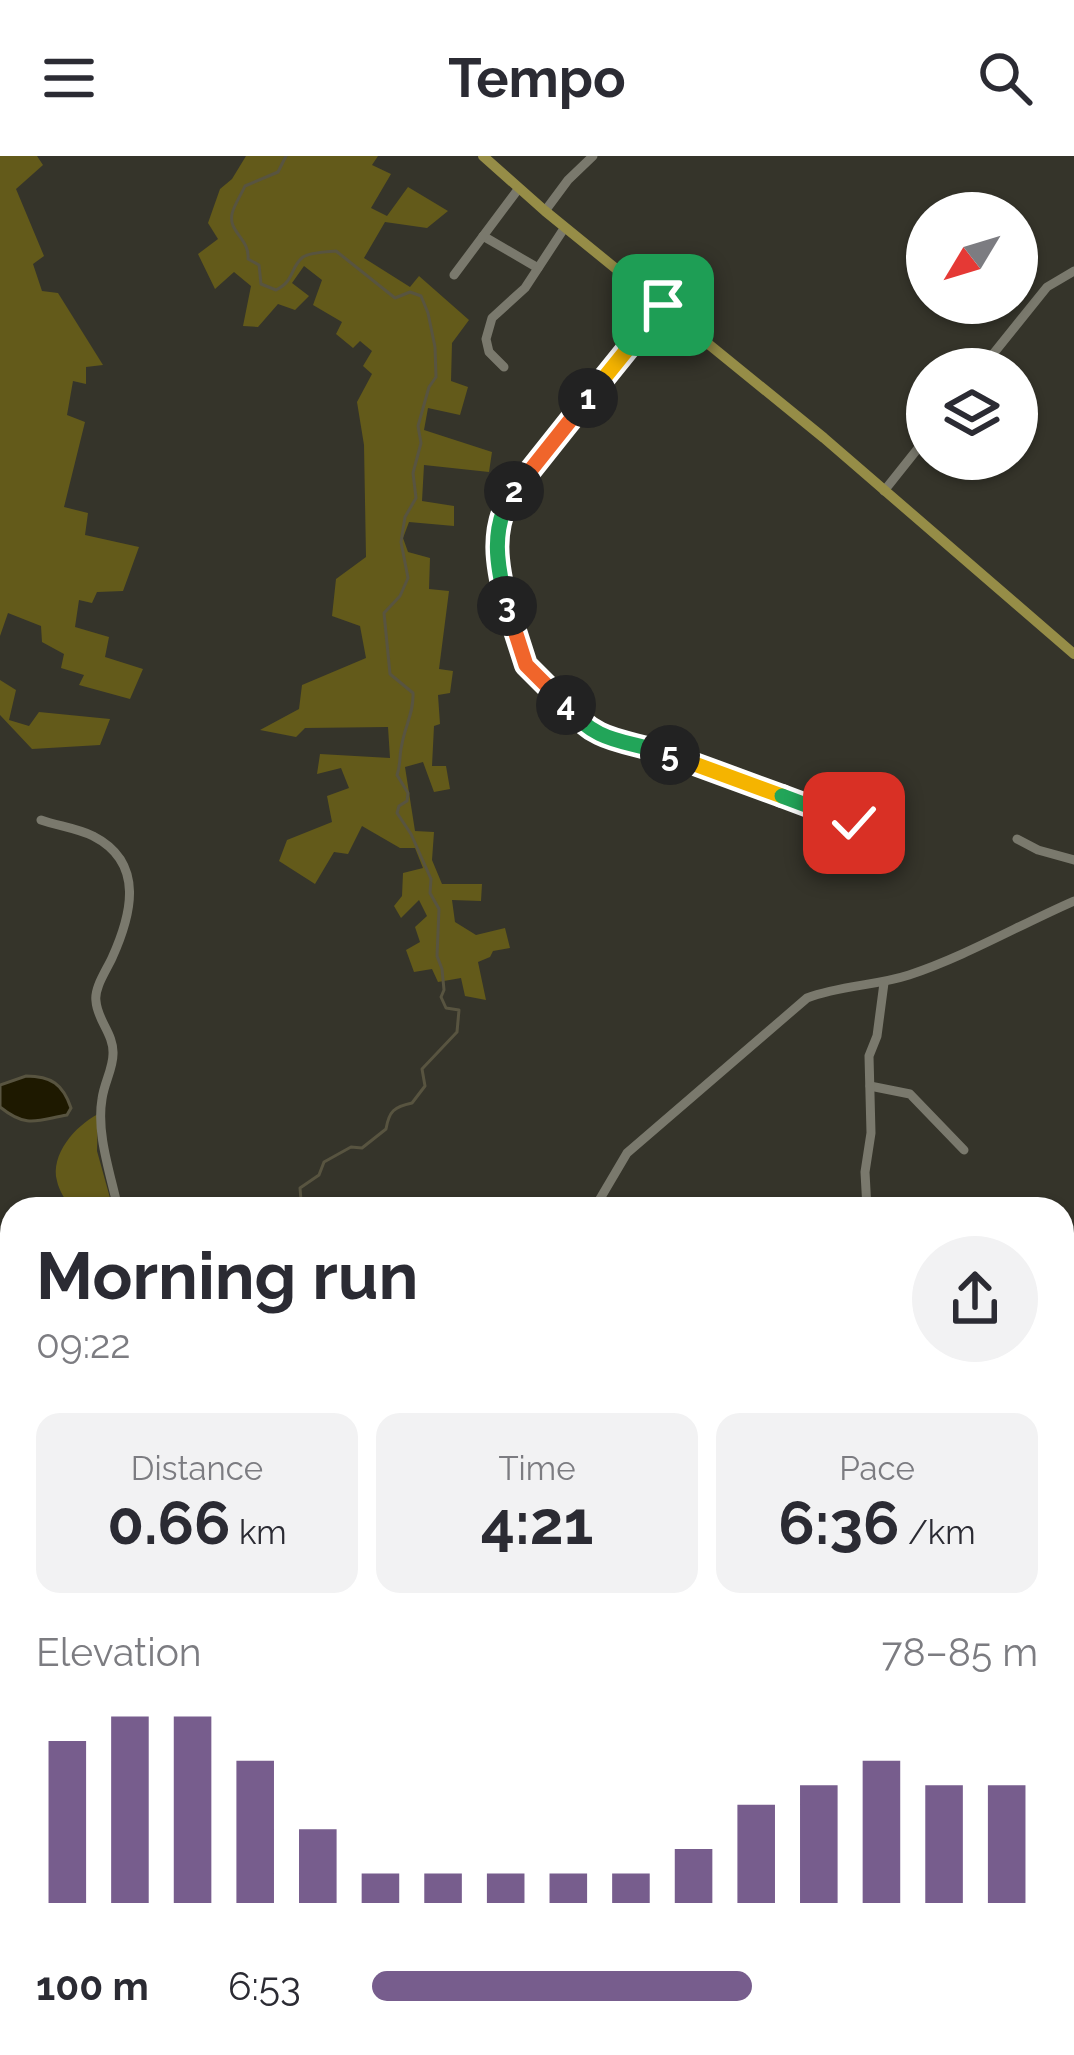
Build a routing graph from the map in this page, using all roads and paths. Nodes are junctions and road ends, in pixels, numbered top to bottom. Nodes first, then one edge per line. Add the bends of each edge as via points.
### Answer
1 (483, 156) edge
2 (592, 156) edge
3 (519, 188) junction
4 (545, 211) junction
5 (565, 227) junction
6 (482, 236) junction
7 (538, 268) junction
8 (1074, 271) edge
9 (454, 275) dead end
10 (663, 305) junction
11 (998, 348) edge
12 (504, 367) dead end
13 (906, 463) edge
14 (884, 490) junction
15 (1074, 655) edge
16 (41, 820) dead end
17 (854, 823) dead end
18 (1017, 839) dead end
19 (1074, 860) edge
20 (1074, 901) edge
21 (884, 982) junction
22 (870, 1086) junction
23 (964, 1150) dead end
24 (116, 1197) edge
25 (601, 1197) edge
26 (866, 1197) edge

1 - 3 main road
2 - 4 street
3 - 4 main road
3 - 6 street
4 - 5 main road
5 - 7 street
5 - 10 main road
6 - 7 street
6 - 9 street
7 - 12 street via 488,325 489,352
8 - 11 street via 1047,287
10 - 14 main road
10 - 17 street via 502,510 496,546 526,665 583,725 617,742
13 - 14 street
14 - 15 main road
16 - 24 street via 98,839 118,857 130,885 121,937 95,995 114,1050 101,1115
18 - 19 street
20 - 21 street
21 - 22 street
21 - 25 street via 807,998 627,1153
22 - 23 street via 910,1094
22 - 26 street

